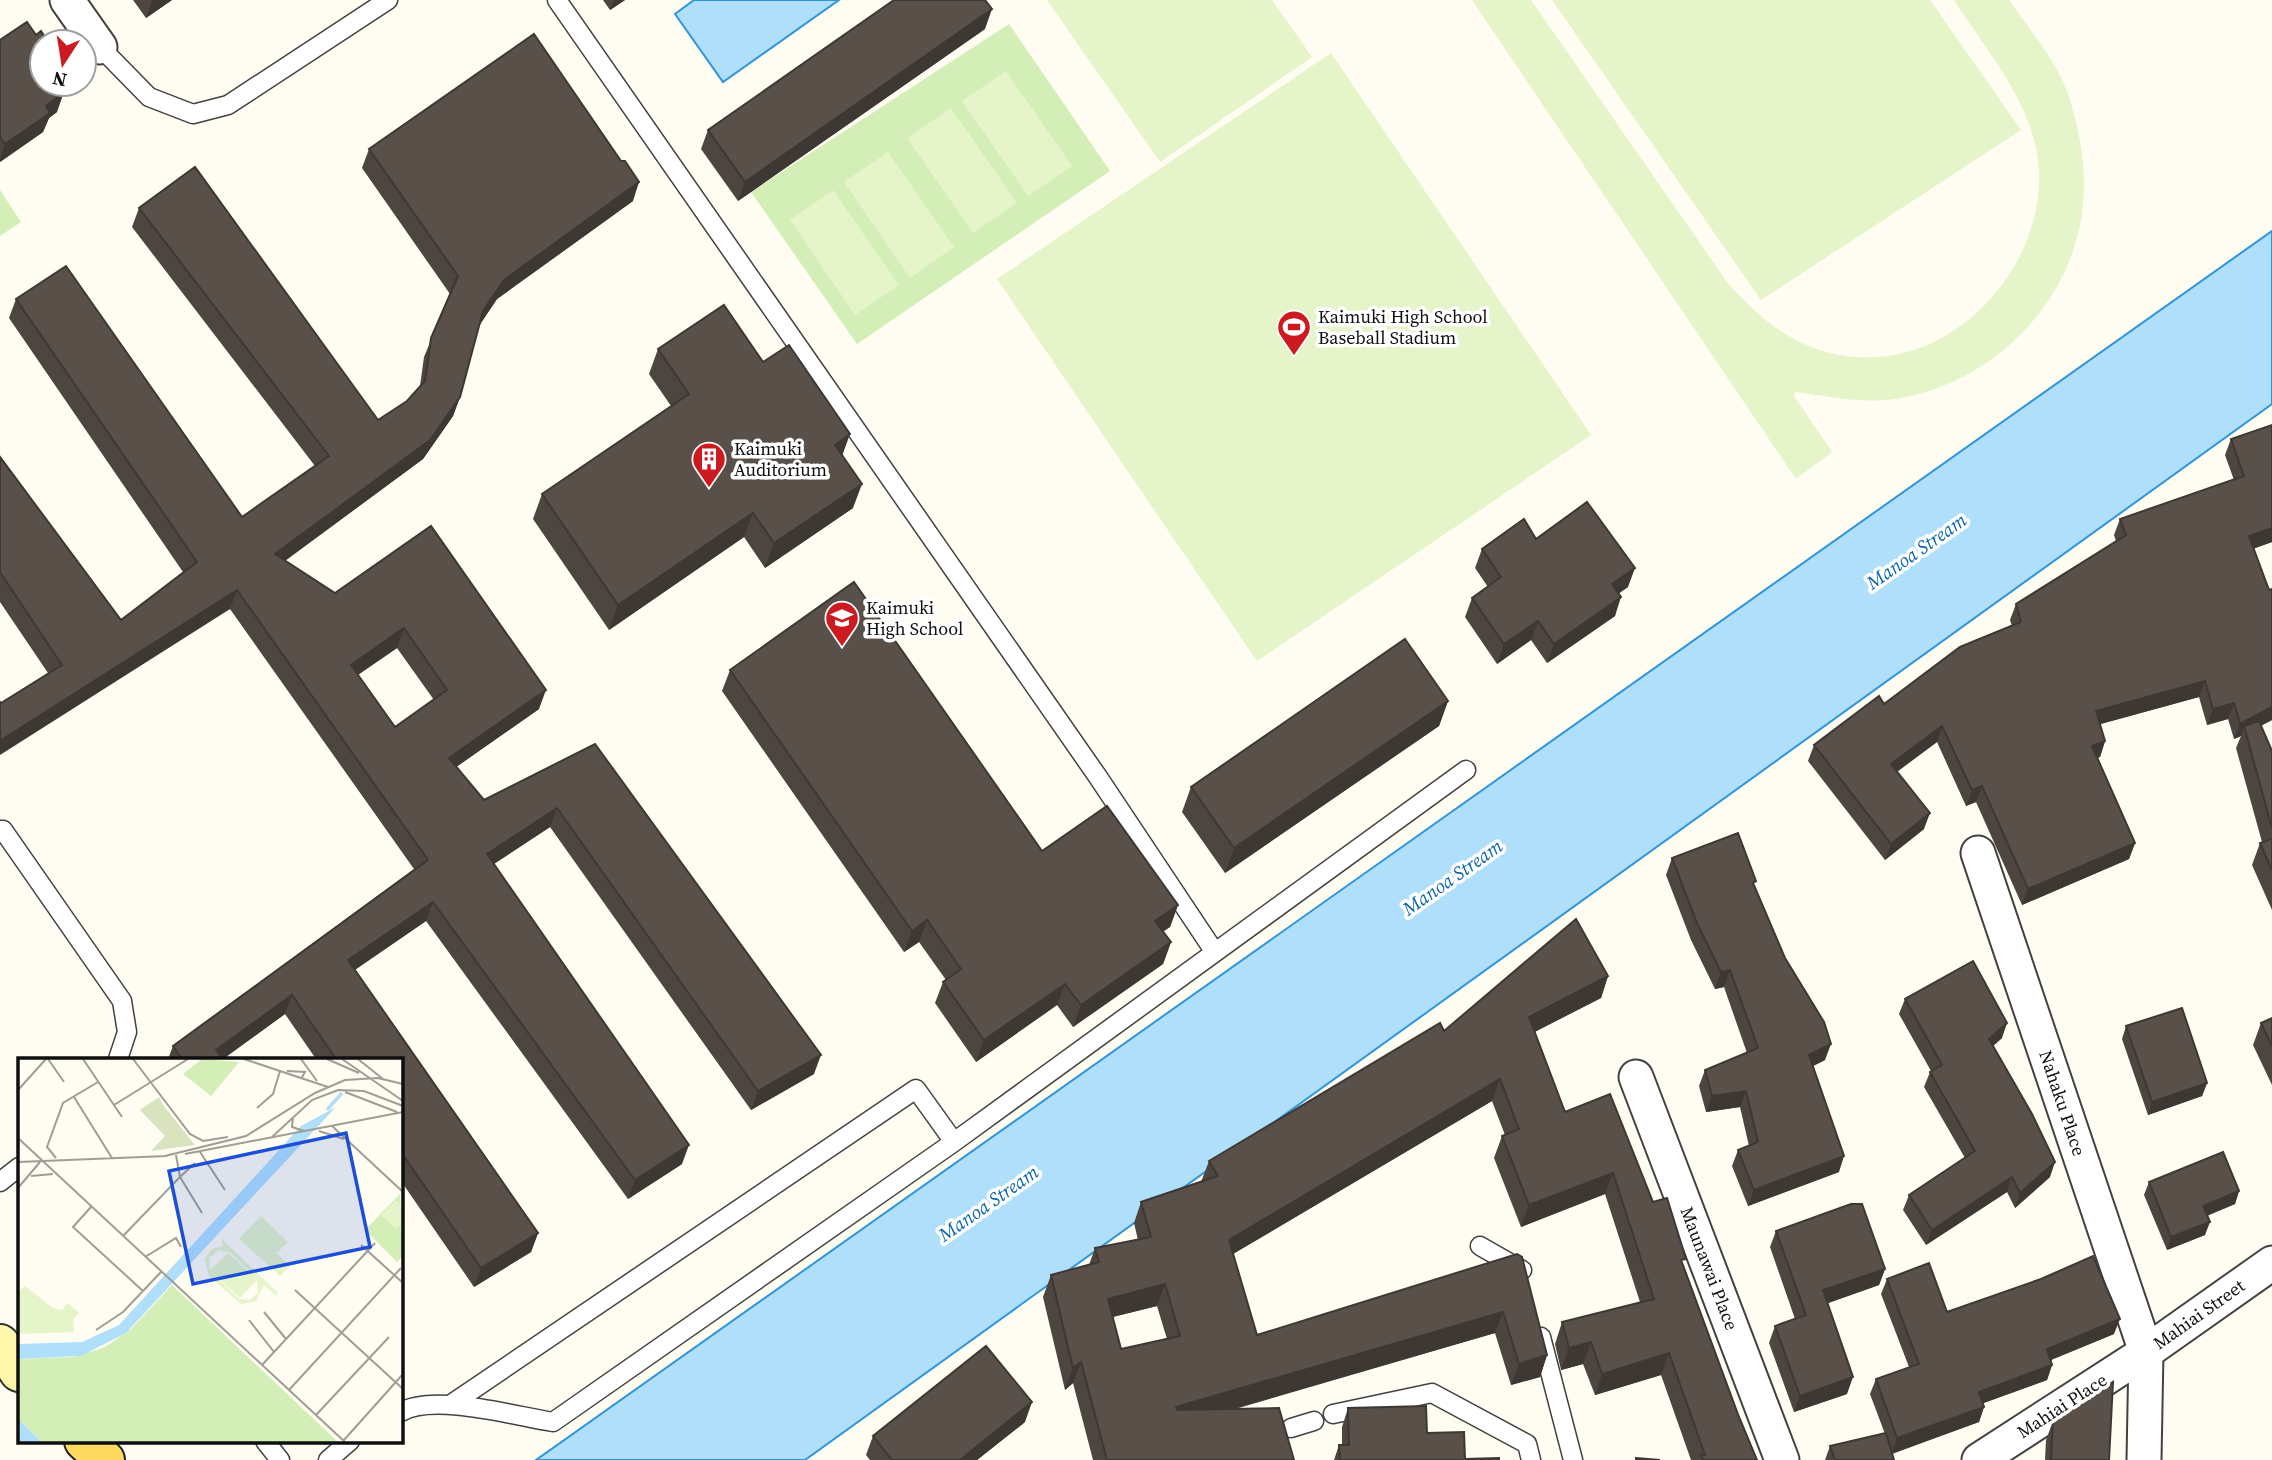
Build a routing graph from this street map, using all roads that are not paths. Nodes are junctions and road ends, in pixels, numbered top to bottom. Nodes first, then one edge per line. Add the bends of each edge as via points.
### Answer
1 (67, 0) edge
2 (388, 0) edge
3 (557, 0) edge
4 (100, 47) joint
5 (1466, 770) dead end
6 (0, 830) edge
7 (1978, 853) dead end
8 (1214, 951) junction
9 (118, 1058) edge
10 (1636, 1077) dead end
11 (954, 1142) junction
12 (18, 1168) edge
13 (0, 1182) edge
14 (1480, 1246) dead end
15 (2272, 1263) edge
16 (1528, 1284) edge
17 (1538, 1325) edge
18 (0, 1344) edge
19 (2146, 1352) junction
20 (18, 1371) edge
21 (450, 1405) junction
22 (402, 1411) edge
23 (1333, 1414) dead end
24 (1314, 1420) dead end
25 (1291, 1428) dead end
26 (65, 1442) edge
27 (85, 1442) edge
28 (266, 1442) edge
29 (349, 1442) edge
30 (76, 1460) edge
31 (105, 1460) edge
32 (280, 1460) edge
33 (328, 1460) edge
34 (1531, 1460) edge
35 (1573, 1460) edge
36 (1782, 1460) edge
37 (1979, 1460) edge
38 (2144, 1460) edge

1 - 4 street
2 - 4 lane via 228,105 193,114 149,97
3 - 8 lane
5 - 8 lane
6 - 9 lane via 122,1001 127,1032
7 - 19 street, Nahaku Place
8 - 11 lane
10 - 36 street, Maunawai Place
11 - 21 lane via 553,1422
11 - 21 lane via 916,1089
12 - 13 lane
14 - 16 lane via 1524,1271
15 - 19 street, Mahiai Street
17 - 35 lane
18 - 20 street
19 - 37 street, Mahiai Place
19 - 38 street, Mahiai Street
21 - 22 lane
23 - 34 lane via 1432,1392 1527,1444
24 - 25 lane
26 - 30 street
27 - 31 main road
28 - 32 lane
29 - 33 lane

